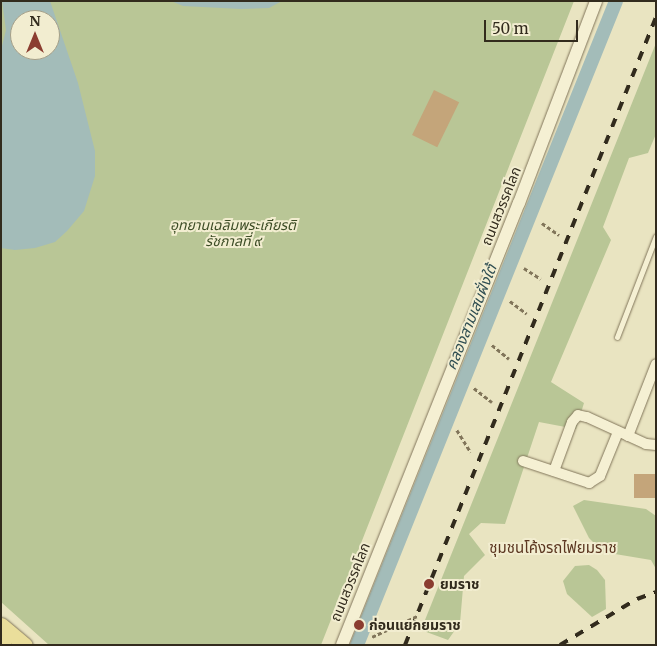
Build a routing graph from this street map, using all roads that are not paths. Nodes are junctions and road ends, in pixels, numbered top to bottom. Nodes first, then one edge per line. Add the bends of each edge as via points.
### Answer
1 (596, 1) edge
2 (656, 236) edge
3 (617, 338) dead end
4 (656, 364) edge
5 (618, 432) junction
6 (628, 436) junction
7 (656, 445) edge
8 (523, 461) dead end
9 (554, 471) junction
10 (1, 625) edge
11 (25, 645) edge
12 (342, 645) edge

1 - 12 street, ถนนสวรรคโลก
2 - 3 lane
4 - 6 street
5 - 6 street
5 - 9 street via 596,480 582,482
5 - 9 street via 578,415
6 - 7 street
8 - 9 street
10 - 11 main road

